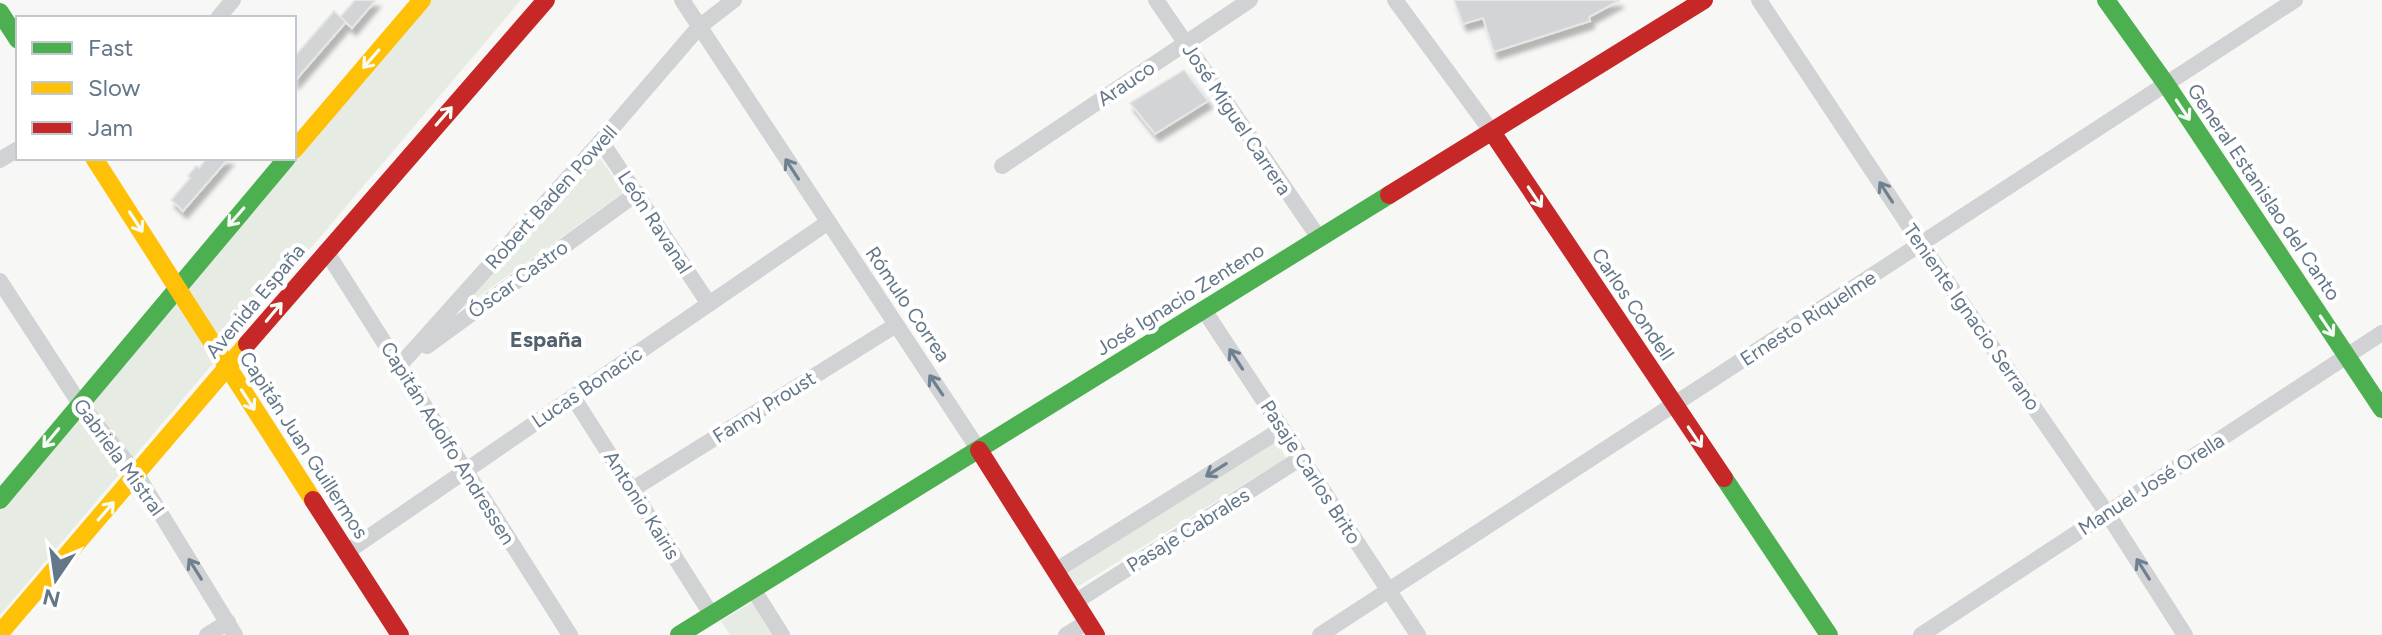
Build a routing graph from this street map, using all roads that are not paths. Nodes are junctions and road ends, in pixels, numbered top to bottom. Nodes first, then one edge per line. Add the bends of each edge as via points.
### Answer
1 (233, 0) edge
2 (422, 0) edge
3 (546, 0) edge
4 (682, 0) edge
5 (734, 0) edge
6 (1156, 0) edge
7 (1250, 0) edge
8 (1395, 0) edge
9 (1704, 0) edge
10 (1759, 0) edge
11 (2106, 0) edge
12 (2295, 0) edge
13 (0, 12) edge
14 (220, 16) edge
15 (699, 27) junction
16 (16, 37) edge
17 (1185, 43) junction
18 (2166, 84) junction
19 (1492, 132) junction
20 (601, 141) junction
21 (296, 148) edge
22 (98, 160) edge
23 (285, 160) edge
24 (1002, 166) dead end
25 (637, 193) junction
26 (827, 223) junction
27 (1319, 238) junction
28 (1921, 244) junction
29 (326, 251) junction
30 (0, 281) edge
31 (177, 286) junction
32 (709, 304) junction
33 (1204, 310) junction
34 (896, 325) junction
35 (2382, 333) edge
36 (2347, 356) junction
37 (400, 365) junction
38 (228, 368) junction
39 (573, 397) junction
40 (80, 404) junction
41 (1674, 405) junction
42 (2382, 409) edge
43 (1282, 429) junction
44 (979, 450) junction
45 (1301, 458) junction
46 (466, 470) junction
47 (137, 475) junction
48 (633, 489) junction
49 (0, 500) edge
50 (2107, 513) junction
51 (347, 552) junction
52 (1055, 571) junction
53 (753, 589) junction
54 (1389, 590) junction
55 (1075, 602) junction
56 (708, 616) junction
57 (232, 629) edge
58 (1091, 629) edge
59 (0, 633) edge
60 (207, 635) edge
61 (400, 635) edge
62 (570, 635) edge
63 (679, 635) edge
64 (715, 635) edge
65 (782, 635) edge
66 (1066, 635) edge
67 (1320, 635) edge
68 (1418, 635) edge
69 (1829, 635) edge
70 (1921, 635) edge
71 (2185, 635) edge

1 - 14 street
2 -> 21 street
29 -> 3 street, Avenida España
4 - 15 street, Rómulo Correa
5 - 15 street, Robert Baden Powell
6 - 17 street, José Miguel Carrera
7 - 17 street, Arauco
8 - 19 street, Carlos Condell
9 - 19 street, José Ignacio Zenteno
28 -> 10 street, Teniente Ignacio Serrano
11 - 18 street, General Estanislao del Canto
12 - 18 street, Ernesto Riquelme
13 - 16 street
15 - 20 street, Robert Baden Powell
26 -> 15 street, Rómulo Correa
17 - 24 street, Arauco
17 - 27 street, José Miguel Carrera
18 - 28 street, Ernesto Riquelme
18 -> 36 street, General Estanislao del Canto
19 - 27 street, José Ignacio Zenteno
19 -> 41 street, Carlos Condell
20 - 25 street, León Ravanal
20 - 37 street, Robert Baden Powell
22 -> 31 street, Capitán Juan Guillermos
23 -> 31 street
25 - 32 street, León Ravanal
25 - 37 street, Óscar Castro
26 - 32 street, Lucas Bonacic
26 - 34 street, Rómulo Correa
27 - 33 street, José Ignacio Zenteno
28 - 41 street, Ernesto Riquelme
28 - 50 street, Teniente Ignacio Serrano
29 - 37 street, Capitán Adolfo Andressen
38 -> 29 street, Avenida España
30 - 40 street, Gabriela Mistral
31 - 38 street, Capitán Juan Guillermos
31 - 40 street
32 - 39 street, Lucas Bonacic
43 -> 33 street, Pasaje Carlos Brito
33 - 44 street, José Ignacio Zenteno
44 -> 34 street, Rómulo Correa
34 - 48 street, Fanny Proust
35 - 36 street, Manuel José Orella
36 - 42 street, General Estanislao del Canto
36 - 50 street, Manuel José Orella
37 - 46 street, Capitán Adolfo Andressen
38 - 47 street, Avenida España
38 -> 51 street, Capitán Juan Guillermos
39 - 46 street, Lucas Bonacic
39 - 48 street, Antonio Kairis
40 - 47 street, Gabriela Mistral
40 -> 49 street
41 - 54 street, Ernesto Riquelme
41 -> 69 street, Carlos Condell
43 - 45 street, Pasaje Carlos Brito
43 -> 52 street, Pasaje Cabrales
44 - 52 street, Rómulo Correa
44 - 53 street, José Ignacio Zenteno
45 - 54 street, Pasaje Carlos Brito
45 - 55 street, Pasaje Cabrales
46 - 51 street, Lucas Bonacic
46 - 62 street, Capitán Adolfo Andressen
57 -> 47 street, Gabriela Mistral
59 -> 47 street, Avenida España
48 - 56 street, Antonio Kairis
50 - 70 street, Manuel José Orella
71 -> 50 street, Teniente Ignacio Serrano
51 - 61 street, Capitán Juan Guillermos
52 - 55 street, Rómulo Correa
53 - 56 street, José Ignacio Zenteno
53 - 65 street
54 - 67 street, Ernesto Riquelme
54 - 68 street, Pasaje Carlos Brito
55 - 58 street, Rómulo Correa
56 - 63 street, José Ignacio Zenteno
56 - 64 street, Antonio Kairis
57 - 60 street
58 - 66 street

